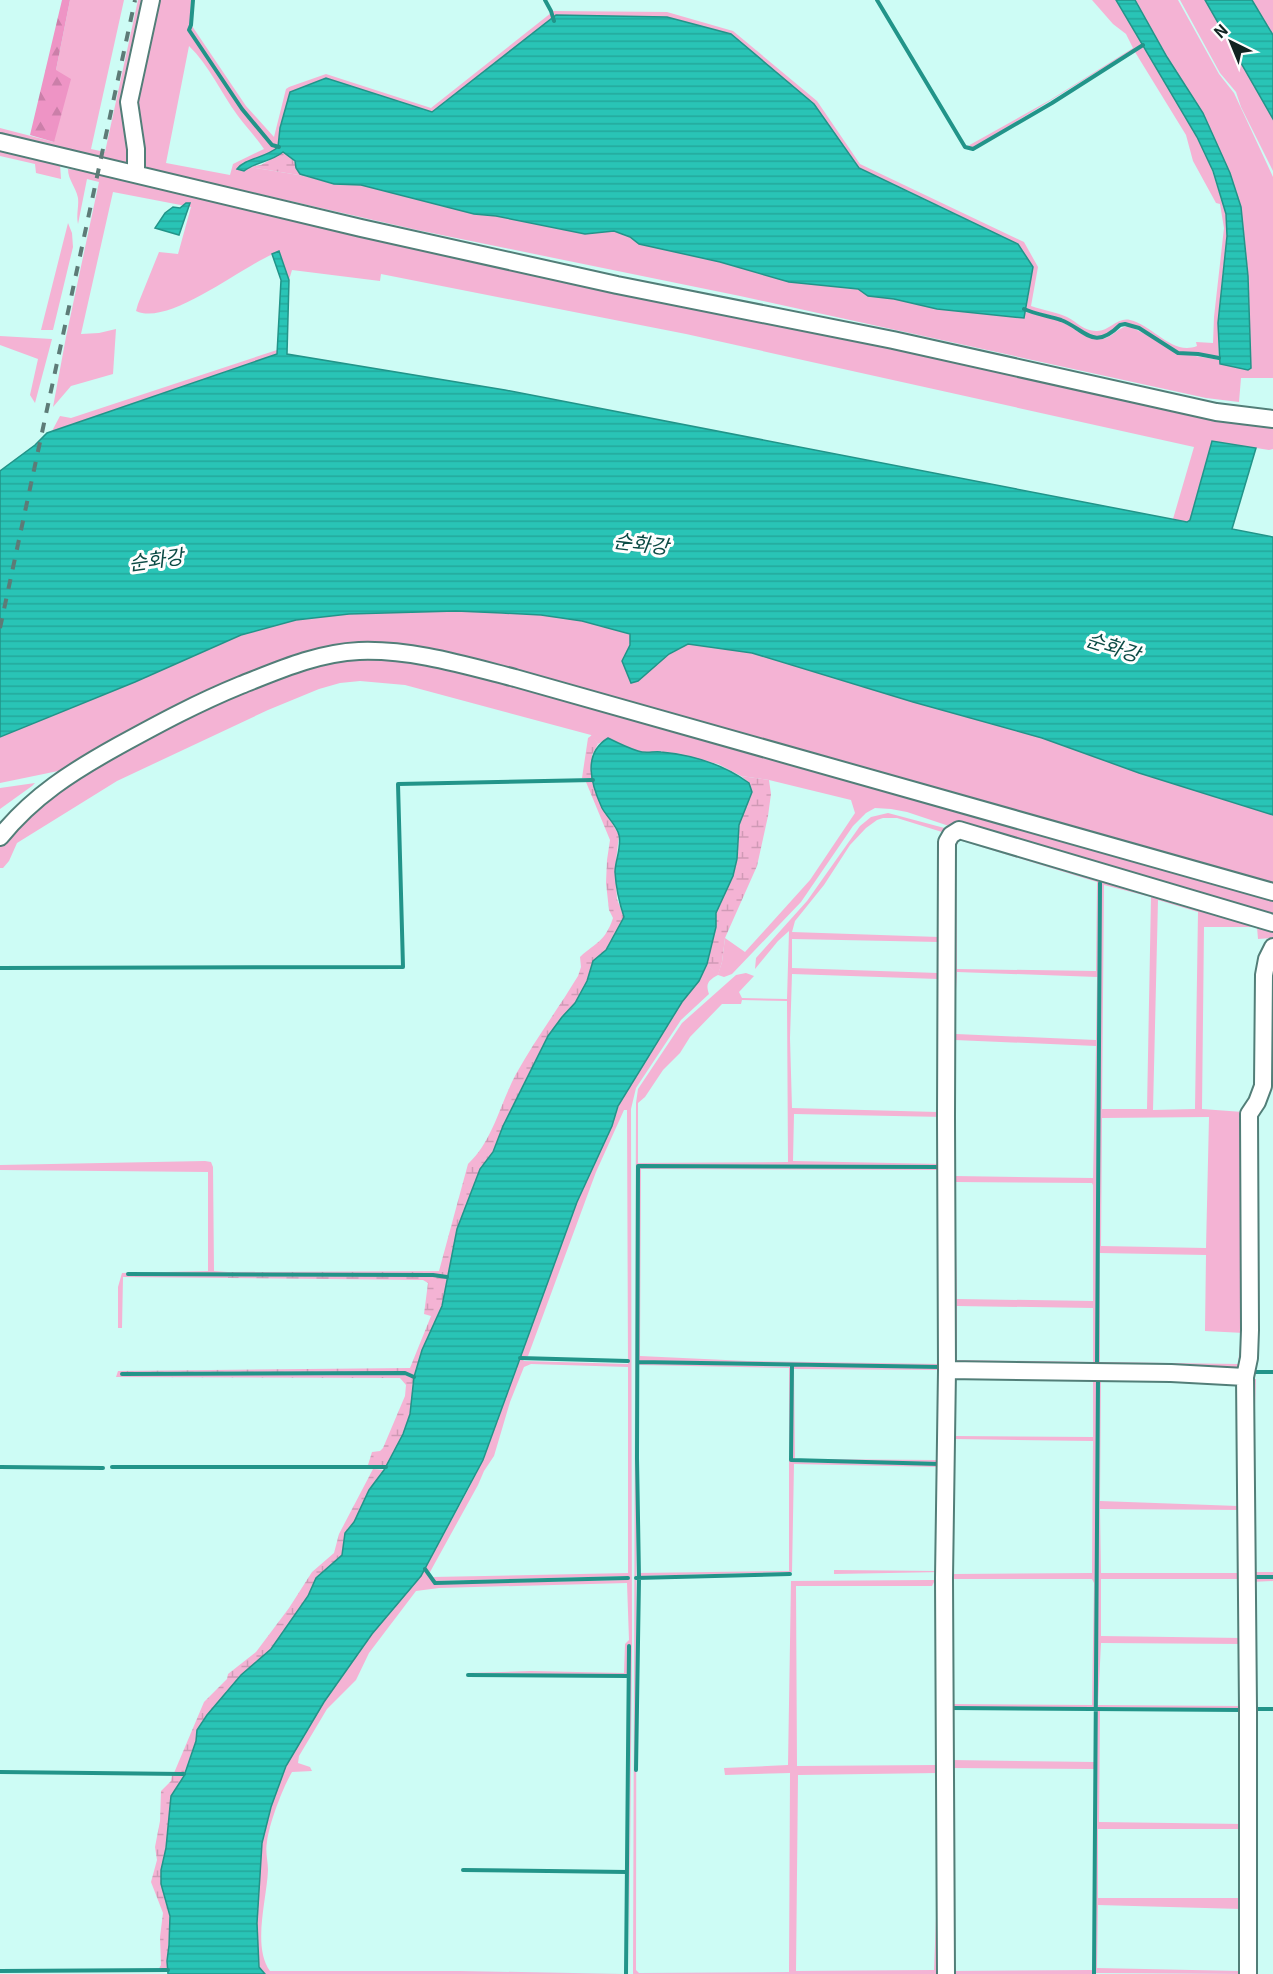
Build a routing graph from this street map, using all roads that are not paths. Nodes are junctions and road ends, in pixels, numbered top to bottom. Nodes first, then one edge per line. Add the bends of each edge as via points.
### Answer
1 (151, 0) edge
2 (0, 142) edge
3 (136, 174) junction
4 (1273, 419) edge
5 (0, 837) edge
6 (1273, 892) edge
7 (1273, 923) edge
8 (1273, 947) edge
9 (947, 1370) junction
10 (1245, 1377) junction
11 (946, 1974) edge
12 (1248, 1974) edge

1 - 3 street via 129,102
2 - 3 street
3 - 4 street via 616,285 893,340 1216,412
5 - 6 street via 31,805 78,768 191,706 291,665 334,654 374,651 422,656 516,678
7 - 9 street via 959,831 951,835 947,842
8 - 10 street via 1264,975 1263,1086 1250,1114 1250,1330
9 - 10 street via 1171,1372
9 - 11 street
10 - 12 street

